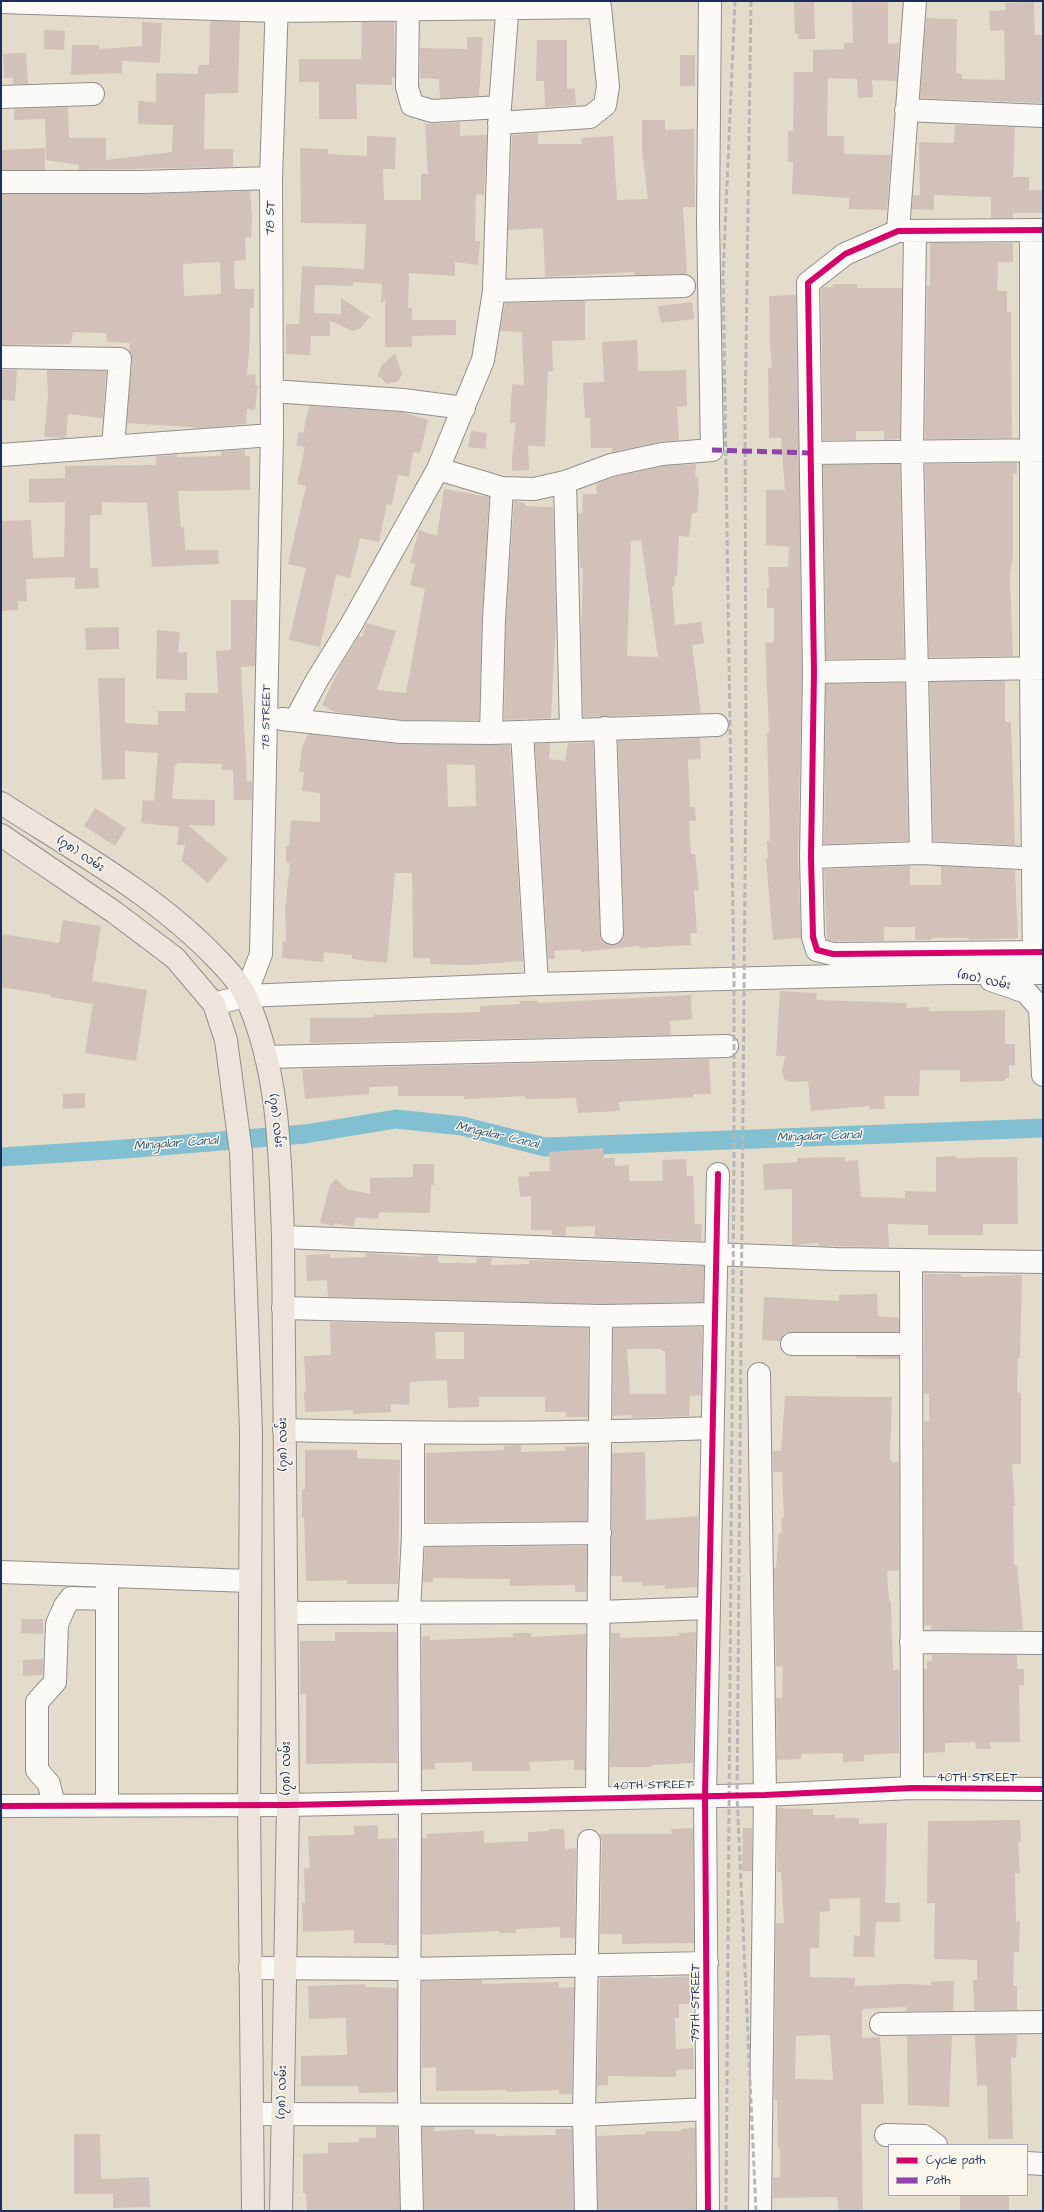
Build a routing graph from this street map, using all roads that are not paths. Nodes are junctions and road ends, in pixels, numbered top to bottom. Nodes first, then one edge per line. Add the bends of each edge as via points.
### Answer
1 (710, 1) edge
2 (915, 1) edge
3 (1, 2) edge
4 (508, 5) edge
5 (277, 6) edge
6 (408, 6) edge
7 (93, 94) dead end
8 (1, 97) edge
9 (906, 110) junction
10 (499, 115) junction
11 (1043, 116) edge
12 (271, 178) junction
13 (1, 182) edge
14 (1037, 230) edge
15 (906, 231) junction
16 (684, 286) dead end
17 (494, 292) junction
18 (1, 357) edge
19 (272, 391) junction
20 (464, 408) junction
21 (272, 435) junction
22 (113, 447) junction
23 (912, 450) junction
24 (1038, 450) edge
25 (811, 453) junction
26 (1, 455) edge
27 (438, 469) junction
28 (565, 482) junction
29 (502, 488) junction
30 (1037, 668) edge
31 (918, 671) junction
32 (814, 672) junction
33 (267, 719) junction
34 (296, 719) junction
35 (718, 726) dead end
36 (604, 728) junction
37 (571, 729) junction
38 (522, 732) junction
39 (491, 733) junction
40 (1, 803) edge
41 (1, 835) edge
42 (921, 853) junction
43 (811, 857) junction
44 (1038, 860) edge
45 (612, 933) dead end
46 (1039, 952) edge
47 (948, 973) junction
48 (1039, 974) edge
49 (537, 984) junction
50 (245, 996) junction
51 (214, 1004) junction
52 (727, 1046) dead end
53 (266, 1057) junction
54 (1043, 1075) edge
55 (718, 1174) dead end
56 (283, 1237) junction
57 (716, 1253) junction
58 (911, 1260) junction
59 (1043, 1262) edge
60 (283, 1308) junction
61 (715, 1314) junction
62 (601, 1316) junction
63 (792, 1344) dead end
64 (911, 1344) junction
65 (759, 1374) dead end
66 (712, 1428) junction
67 (284, 1430) junction
68 (413, 1433) junction
69 (601, 1433) junction
70 (600, 1534) junction
71 (413, 1535) junction
72 (1, 1572) edge
73 (107, 1576) junction
74 (250, 1581) junction
75 (107, 1599) junction
76 (708, 1608) junction
77 (409, 1612) junction
78 (598, 1612) junction
79 (287, 1613) junction
80 (911, 1642) junction
81 (1043, 1643) edge
82 (912, 1788) junction
83 (1043, 1789) edge
84 (765, 1795) junction
85 (704, 1796) junction
86 (597, 1798) junction
87 (410, 1802) junction
88 (248, 1804) junction
89 (54, 1805) junction
90 (106, 1805) junction
91 (288, 1805) junction
92 (1, 1806) edge
93 (589, 1841) dead end
94 (707, 1963) junction
95 (586, 1965) junction
96 (250, 1968) junction
97 (286, 1968) junction
98 (409, 1968) junction
99 (1043, 2022) edge
100 (881, 2024) dead end
101 (707, 2109) junction
102 (252, 2114) junction
103 (282, 2114) junction
104 (410, 2114) junction
105 (584, 2115) junction
106 (886, 2135) dead end
107 (935, 2144) edge
108 (1028, 2163) edge
109 (1043, 2164) edge
110 (253, 2211) edge
111 (281, 2211) edge
112 (412, 2211) edge
113 (586, 2211) edge
114 (708, 2211) edge
115 (760, 2211) edge

1 - 28 street via 708,220 712,450 654,456 611,465
2 - 9 street
3 - 5 street
4 - 6 street
4 - 10 street
4 - 10 street via 600,7 608,86 605,105 590,117
5 - 6 street
5 - 12 street, 78 ST
6 - 10 street via 407,87 412,105 432,111
7 - 8 street
9 - 11 street
9 - 15 street
10 - 17 street
12 - 13 street via 143,182
12 - 19 street, 78 ST
14 - 15 street
14 - 24 street
15 - 23 street
15 - 25 street via 845,254 808,283
16 - 17 street
17 - 20 street via 483,360
18 - 22 street via 120,358
19 - 20 street via 403,400
19 - 21 street, 78 ST
20 - 27 street
21 - 22 street
21 - 33 street, 78 STREET
22 - 26 street
23 - 24 street
23 - 25 street
23 - 31 street
24 - 30 street
25 - 32 street
27 - 29 street
27 - 34 street
28 - 29 street via 534,489
28 - 37 street
29 - 39 street via 494,619
30 - 31 street
30 - 44 street
31 - 32 street
31 - 42 street
32 - 43 street
33 - 34 street
33 - 50 street, 78 STREET via 261,954
34 - 39 street via 402,732
35 - 36 street
36 - 37 street
36 - 45 street
37 - 38 street
38 - 39 street
38 - 49 street
40 - 50 main road, (၇၈) လမ်း via 150,900 197,938 225,968
41 - 51 main road via 114,912 175,958
42 - 43 street
42 - 44 street
43 - 46 street via 813,937 817,950 833,954
44 - 46 street
46 - 48 street
47 - 48 street
47 - 49 street
47 - 54 street, (၈၀) လမ်း via 992,980 1026,992 1040,1008
49 - 50 street
50 - 51 street
50 - 53 main road, (၇၈) လမ်း
51 - 74 main road via 226,1040 241,1153 251,1432
52 - 53 street
53 - 56 main road, (၇၈) လမ်း via 276,1116
55 - 57 street, 79TH STREET
56 - 57 street
56 - 60 main road, (၇၈) လမ်း
57 - 58 street
57 - 61 street, 79TH STREET
58 - 59 street
58 - 64 street
60 - 62 street
60 - 67 main road, (၇၈) လမ်း
61 - 62 street
61 - 66 street, 79TH STREET
62 - 69 street
63 - 64 street
64 - 80 street
65 - 84 street
66 - 69 street
66 - 76 street, 79TH STREET
67 - 68 street
67 - 79 main road, (၇၈) လမ်း
68 - 69 street
68 - 71 street
69 - 70 street
70 - 71 street
70 - 78 street
71 - 77 street
72 - 73 street
73 - 74 street
73 - 75 street
74 - 88 main road
75 - 89 street via 71,1598 57,1624 55,1682 37,1702 37,1770 50,1784
75 - 90 street
76 - 78 street
76 - 85 street, 79TH STREET
77 - 78 street
77 - 79 street
77 - 87 street
78 - 86 street
79 - 91 main road, (၇၈) လမ်း
80 - 81 street
80 - 82 street
82 - 83 street, 40TH STREET
82 - 84 street, 40TH STREET
84 - 85 street, 40TH STREET
84 - 115 street
85 - 86 street, 40TH STREET
85 - 94 street, 79TH STREET
86 - 87 street, 40TH STREET
87 - 91 street, 40TH STREET
87 - 98 street
88 - 90 street, 40TH STREET
88 - 91 street, 40TH STREET
88 - 96 main road
89 - 90 street, 40TH STREET
89 - 92 street, 40TH STREET
91 - 97 main road, (၇၈) လမ်း
93 - 95 street
94 - 95 street
94 - 101 street, 79TH STREET
95 - 98 street
95 - 105 street
96 - 97 street
96 - 102 main road
97 - 98 street
97 - 103 main road, (၇၈) လမ်း
98 - 104 street
99 - 100 street
101 - 105 street
101 - 114 street, 79TH STREET
102 - 103 street
102 - 110 main road
103 - 104 street
103 - 111 main road, (၇၈) လမ်း
104 - 105 street
104 - 112 street
105 - 113 street
106 - 107 street via 924,2136
108 - 109 street

